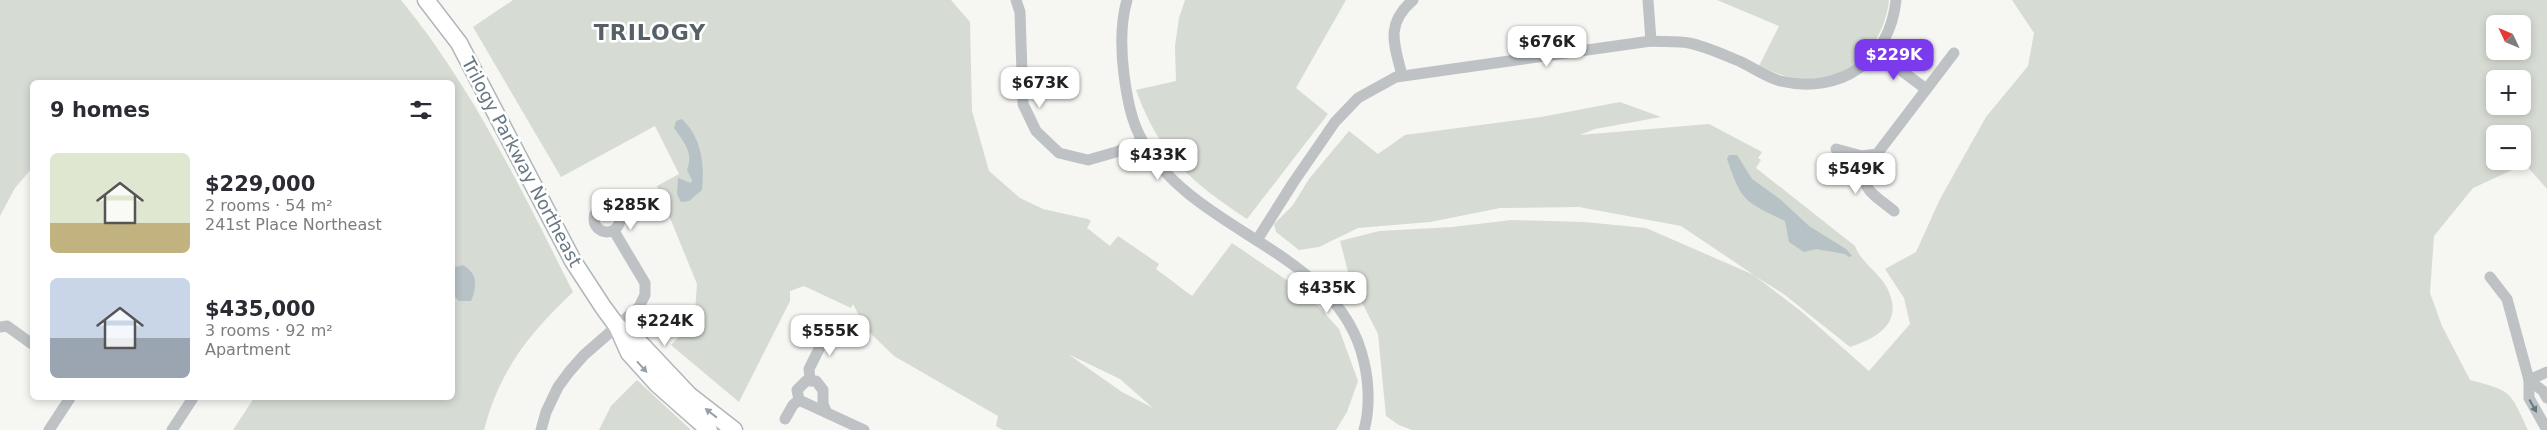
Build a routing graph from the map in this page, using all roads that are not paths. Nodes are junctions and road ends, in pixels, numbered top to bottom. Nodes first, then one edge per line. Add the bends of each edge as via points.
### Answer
1 (1016, 0) edge
2 (1127, 0) edge
3 (1413, 0) edge
4 (1648, 0) edge
5 (1896, 0) edge
6 (432, 2) edge
7 (1651, 41) junction
8 (1878, 53) junction
9 (1954, 53) dead end
10 (1402, 75) junction
11 (1926, 89) junction
12 (1142, 141) junction
13 (1836, 149) dead end
14 (1862, 156) junction
15 (1894, 211) dead end
16 (614, 231) dead end
17 (1257, 240) junction
18 (2490, 277) dead end
19 (617, 326) junction
20 (0, 327) edge
21 (0, 330) edge
22 (828, 331) dead end
23 (30, 343) edge
24 (30, 348) edge
25 (2547, 372) edge
26 (810, 380) junction
27 (2529, 380) junction
28 (2547, 398) edge
29 (69, 400) edge
30 (192, 400) edge
31 (799, 400) junction
32 (826, 411) junction
33 (785, 419) dead end
34 (49, 430) edge
35 (172, 430) edge
36 (541, 430) edge
37 (709, 430) edge
38 (734, 430) edge
39 (864, 430) edge
40 (1364, 430) edge
41 (2547, 430) edge

1 - 12 street via 1020,12 1023,104 1036,130 1059,152 1088,160
2 - 12 street via 1122,60 1126,94
3 - 10 street via 1403,9 1393,32
4 - 7 street
5 - 8 street via 1894,21
6 - 19 street, Trilogy Parkway Northeast via 459,43 573,261
7 - 8 street via 1689,43 1739,61 1780,81 1819,84 1854,72
7 - 10 street
8 - 11 street
9 - 11 street
10 - 17 street via 1358,98 1335,122
11 - 14 street via 1877,154
12 - 17 street via 1191,196
13 - 14 street
14 - 15 street via 1862,178 1868,190
16 - 19 street via 646,288 639,307
17 - 40 street via 1315,281 1343,312 1354,331 1367,376
18 - 27 street via 2507,299
19 - 36 street via 569,372 558,387
19 -> 37 street, Trilogy Parkway Northeast via 629,353 657,384
38 -> 19 street, Trilogy Parkway Northeast via 689,395 639,342
20 - 23 street via 7,326
21 - 24 street
22 - 26 street via 809,369
25 - 27 street
26 - 31 street via 797,390
26 - 32 street via 816,381 823,390
27 - 28 street
27 -> 41 street via 2529,398
29 - 34 street
30 - 35 street
31 - 32 street
31 - 33 street via 792,405
32 - 39 street

